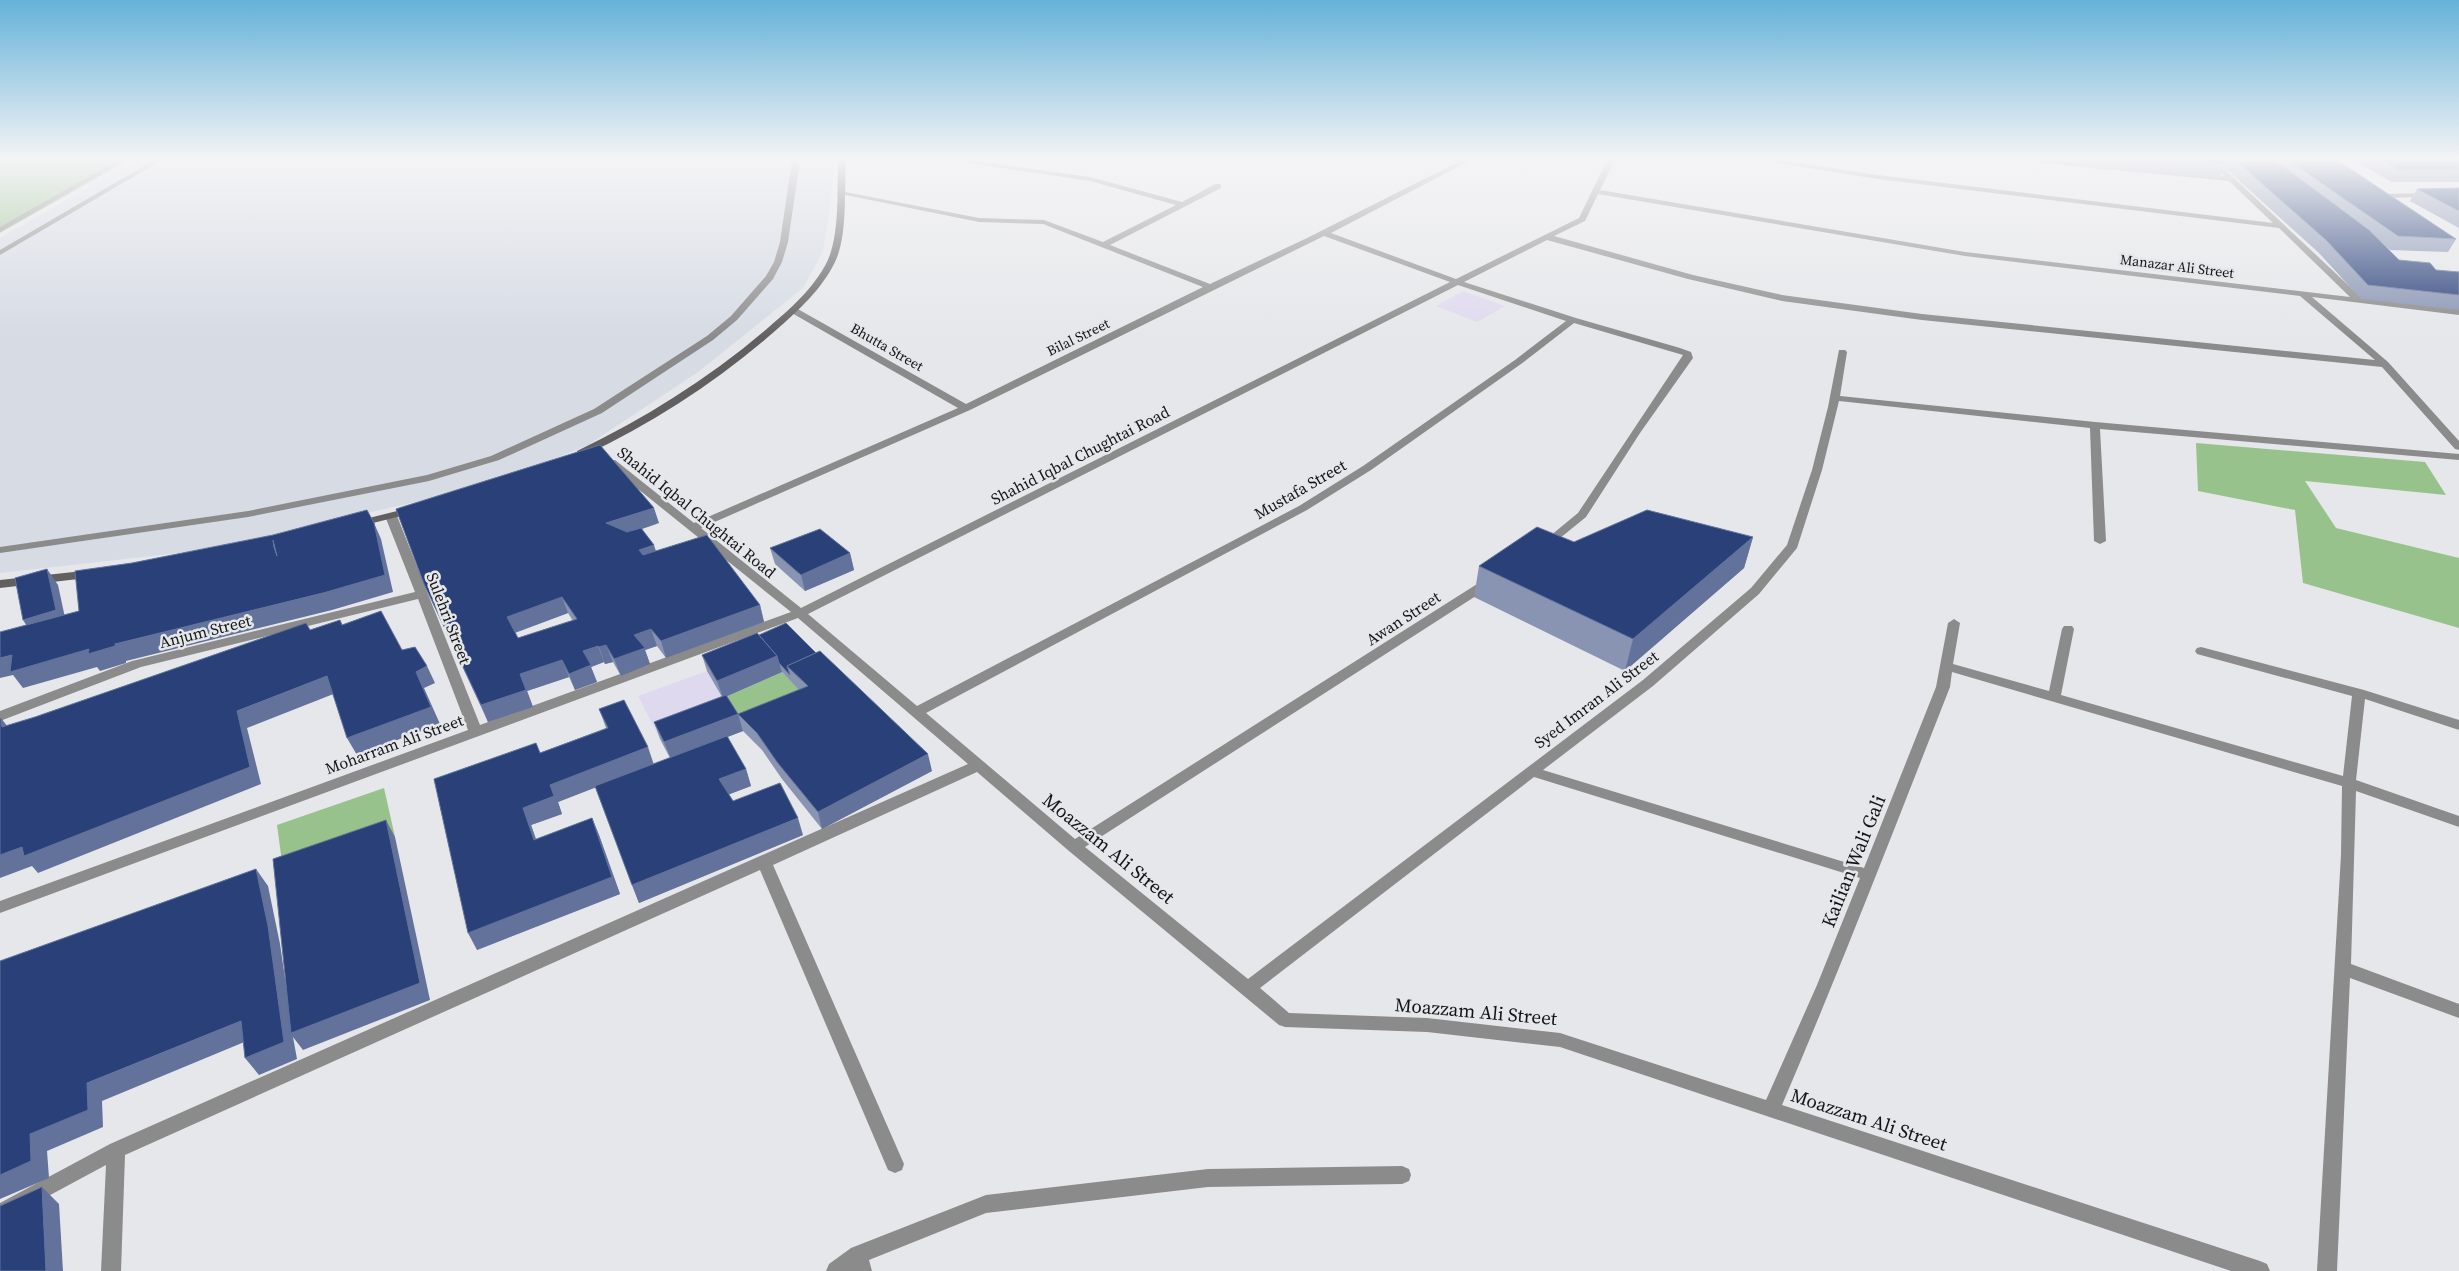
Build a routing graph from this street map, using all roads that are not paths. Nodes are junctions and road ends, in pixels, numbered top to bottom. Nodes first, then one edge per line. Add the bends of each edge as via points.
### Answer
1 (19, 219) edge
2 (58, 219) edge
3 (787, 219) edge
4 (838, 219) edge
5 (975, 219) edge
6 (1152, 219) edge
7 (1351, 219) edge
8 (1581, 219) edge
9 (1767, 219) edge
10 (2225, 219) edge
11 (2272, 219) edge
12 (2279, 226) junction
13 (0, 230) edge
14 (1324, 233) junction
15 (1546, 237) junction
16 (1103, 245) junction
17 (0, 253) edge
18 (1457, 282) junction
19 (1210, 287) junction
20 (2304, 295) junction
21 (2360, 301) junction
22 (793, 310) junction
23 (2459, 312) edge
24 (1572, 320) junction
25 (1842, 352) dead end
26 (2385, 364) junction
27 (1834, 398) junction
28 (966, 408) junction
29 (2095, 425) junction
30 (2459, 447) edge
31 (593, 448) junction
32 (2459, 457) edge
33 (567, 459) edge
34 (428, 505) edge
35 (391, 516) junction
36 (346, 526) edge
37 (694, 527) junction
38 (2100, 541) dead end
39 (0, 550) edge
40 (1537, 552) edge
41 (103, 573) edge
42 (1498, 577) edge
43 (0, 584) edge
44 (423, 594) junction
45 (800, 613) junction
46 (1954, 623) dead end
47 (2068, 628) dead end
48 (2201, 651) dead end
49 (1947, 666) junction
50 (2359, 693) junction
51 (2054, 697) junction
52 (918, 712) junction
53 (0, 716) edge
54 (2459, 726) edge
55 (476, 732) junction
56 (977, 766) junction
57 (1530, 771) junction
58 (2349, 783) junction
59 (2459, 822) edge
60 (1074, 847) junction
61 (764, 862) junction
62 (1869, 875) junction
63 (0, 907) edge
64 (2342, 968) junction
65 (1248, 988) junction
66 (2459, 1011) edge
67 (1771, 1109) junction
68 (116, 1150) junction
69 (895, 1164) dead end
70 (1402, 1175) dead end
71 (0, 1212) edge
72 (860, 1263) edge
73 (111, 1271) edge
74 (836, 1271) edge
75 (2260, 1271) edge
76 (2327, 1271) edge

1 - 13 street
2 - 17 street
3 - 39 street via 778,262 770,277 710,338 598,412 495,458 429,478 248,514
4 - 22 street via 831,261 814,289
5 - 16 street via 1044,222
6 - 16 street
7 - 14 street, Bilal Street
8 - 15 street, Shahid Iqbal Chughtai Road
9 - 20 street, Manazar Ali Street via 1965,254
10 - 12 street
11 - 12 street
12 - 21 street
14 - 18 street
14 - 19 street, Bilal Street
15 - 18 street, Shahid Iqbal Chughtai Road
15 - 26 street via 1782,298 1922,317
16 - 19 street
18 - 24 street
18 - 45 street, Shahid Iqbal Chughtai Road
19 - 28 street, Bilal Street
20 - 21 street, Manazar Ali Street
20 - 26 street
21 - 23 street, Manazar Ali Street
22 - 28 street, Bhutta Street
22 - 31 street via 698,384 636,425
24 - 40 street via 1688,354 1688,358 1582,514
24 - 52 street, Mustafa Street via 1510,368 1367,468 1303,508
25 - 27 street, Syed Imran Ali Street
26 - 30 street
27 - 29 street
27 - 57 street, Syed Imran Ali Street via 1817,470 1793,546 1756,591 1648,683
28 - 37 street, Bilal Street
29 - 32 street
29 - 38 street
31 - 33 street
31 - 37 street, Shahid Iqbal Chughtai Road
34 - 35 street
35 - 36 street
35 - 44 street, Sulehri Street
37 - 45 street, Shahid Iqbal Chughtai Road
41 - 43 street
42 - 60 street, Awan Street
44 - 53 street, Anjum Street via 137,664
44 - 55 street, Sulehri Street
45 - 52 street, Moazzam Ali Street
45 - 55 street, Moharram Ali Street
46 - 49 street, Kailian Wali Gali
47 - 51 street
48 - 50 street
49 - 51 street
49 - 62 street, Kailian Wali Gali via 1943,687
50 - 54 street
50 - 58 street
51 - 58 street
52 - 56 street, Moazzam Ali Street
55 - 63 street, Moharram Ali Street
56 - 60 street, Moazzam Ali Street
56 - 61 street
57 - 62 street
57 - 65 street, Syed Imran Ali Street via 1481,812
58 - 59 street
58 - 64 street
60 - 65 street, Moazzam Ali Street
61 - 68 street
61 - 69 street
62 - 67 street, Kailian Wali Gali
64 - 66 street
64 - 76 street
65 - 67 street, Moazzam Ali Street via 1285,1020 1427,1025 1560,1040
67 - 75 street, Moazzam Ali Street
68 - 71 street
68 - 73 street
70 - 72 street via 1208,1178 986,1204
72 - 74 street

